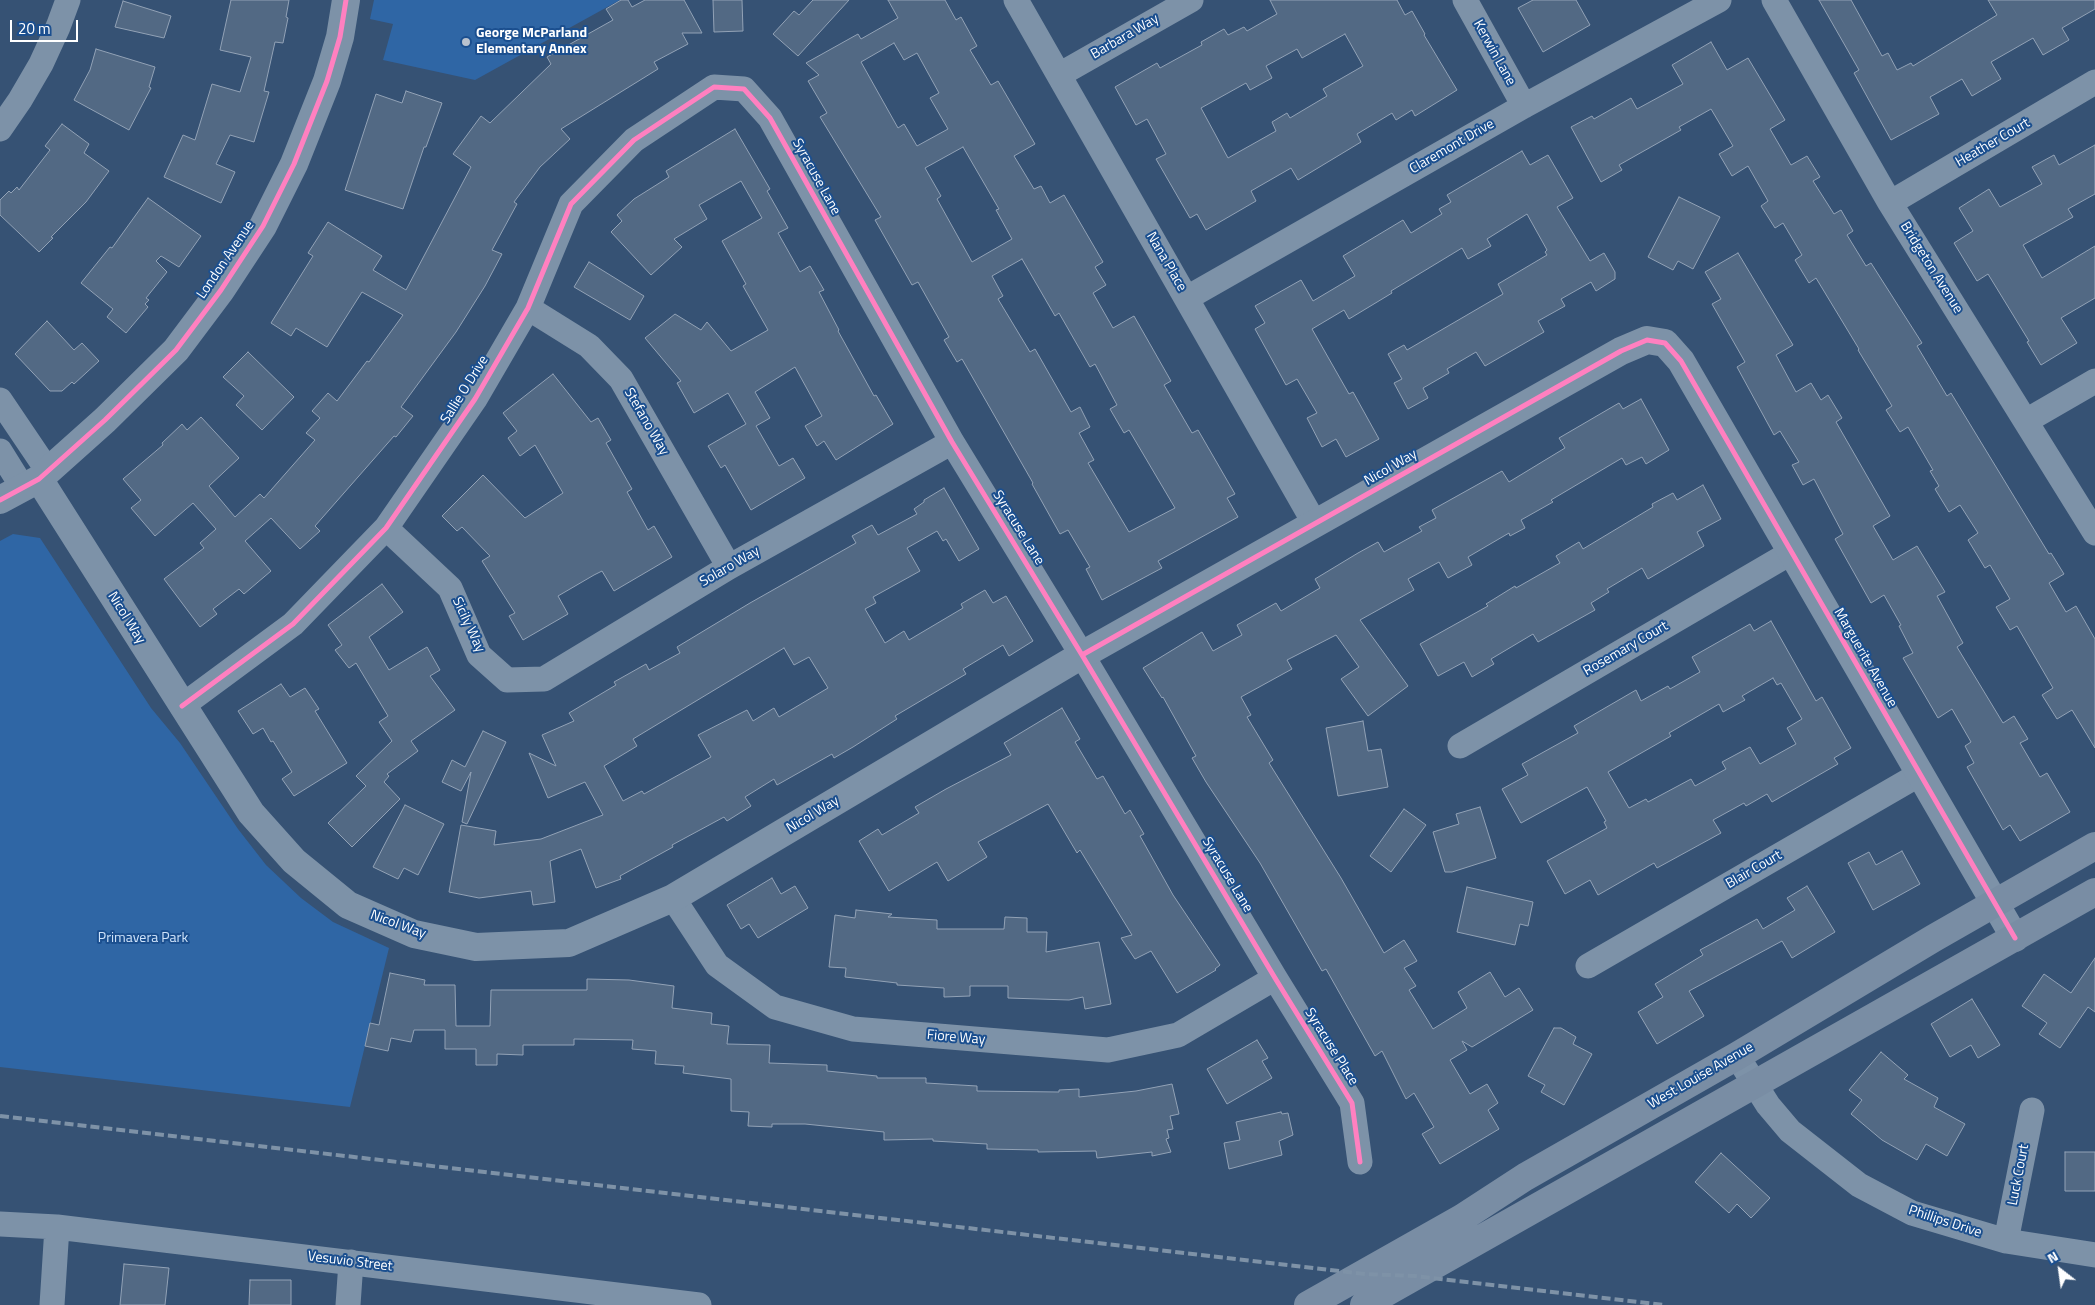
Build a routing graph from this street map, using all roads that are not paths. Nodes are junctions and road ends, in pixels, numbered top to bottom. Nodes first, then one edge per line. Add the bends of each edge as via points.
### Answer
1 (68, 0) edge
2 (346, 0) edge
3 (1016, 0) edge
4 (1190, 0) edge
5 (1465, 0) edge
6 (1719, 0) edge
7 (1774, 0) edge
8 (1059, 75) junction
9 (2095, 82) edge
10 (744, 90) joint
11 (1524, 106) junction
12 (0, 128) edge
13 (1890, 203) junction
14 (1187, 298) junction
15 (528, 308) junction
16 (2095, 381) edge
17 (1697, 388) joint
18 (0, 400) edge
19 (2026, 422) junction
20 (952, 442) junction
21 (0, 452) edge
22 (27, 484) edge
23 (1316, 524) junction
24 (386, 528) junction
25 (2095, 532) edge
26 (1792, 552) junction
27 (728, 567) junction
28 (1082, 654) junction
29 (507, 680) joint
30 (182, 706) junction
31 (1460, 746) dead end
32 (1920, 774) junction
33 (2095, 846) edge
34 (2095, 892) edge
35 (673, 898) junction
36 (1996, 903) junction
37 (2015, 938) junction
38 (1588, 966) dead end
39 (1275, 978) junction
40 (1737, 1056) junction
41 (1755, 1085) junction
42 (2032, 1110) dead end
43 (1360, 1162) dead end
44 (0, 1224) edge
45 (58, 1227) junction
46 (2006, 1241) junction
47 (2095, 1255) edge
48 (352, 1262) junction
49 (608, 1299) edge
50 (52, 1305) edge
51 (348, 1305) edge
52 (700, 1305) edge
53 (1308, 1305) edge
54 (1364, 1305) edge

1 - 12 street via 41,64
2 - 22 street, London Avenue via 340,37 327,81 294,164 263,226 221,290 176,350 105,420
3 - 8 street, Nana Place
4 - 8 street, Barbara Way
5 - 11 street, Kerwin Lane
6 - 11 street, Claremont Drive
7 - 13 street, Bridgeton Avenue
8 - 14 street, Nana Place
9 - 13 street, Heather Court
10 - 15 street, Sallie O Drive via 714,87 634,140 571,204
10 - 20 street, Syracuse Lane via 770,118
11 - 14 street, Claremont Drive
13 - 19 street, Bridgeton Avenue
14 - 23 street, Nana Place
15 - 24 street, Sallie O Drive via 475,399
15 - 27 street, Stefano Way via 589,346 621,379
16 - 19 street
17 - 23 street, Nicol Way via 1681,361 1665,343 1647,340 1621,351
17 - 26 street, Marguerite Avenue
18 - 22 street, Nicol Way
19 - 25 street, Bridgeton Avenue
20 - 27 street, Solaro Way
20 - 28 street, Syracuse Lane
21 - 22 street, Nicol Way
22 - 30 street, Nicol Way
23 - 28 street, Nicol Way
24 - 29 street, Sicily Way via 450,588 479,654
24 - 30 street, Sallie O Drive via 293,624
26 - 31 street, Rosemary Court
26 - 32 street, Marguerite Avenue
27 - 29 street, Solaro Way via 544,678
28 - 35 street, Nicol Way
28 - 39 street, Syracuse Lane
30 - 35 street, Nicol Way via 251,813 294,861 348,905 414,934 476,947 569,943
32 - 36 street, Marguerite Avenue
32 - 38 street, Blair Court
33 - 36 main road, West Louise Avenue
34 - 37 main road
35 - 39 street, Fiore Way via 717,965 775,1007 853,1029 1108,1050 1178,1035
36 - 37 street, Marguerite Avenue
36 - 40 main road, West Louise Avenue
37 - 41 main road
39 - 43 street, Syracuse Place via 1352,1103
40 - 41 street, Phillips Drive
40 - 53 main road, West Louise Avenue
41 - 46 street, Phillips Drive via 1790,1131 1859,1185 1912,1214
41 - 54 main road
42 - 46 street, Luck Court
44 - 45 street, Vesuvio Street
45 - 48 street, Vesuvio Street
45 - 50 street
46 - 47 street, Phillips Drive
48 - 49 street, Vesuvio Street
48 - 51 street
49 - 52 street, Vesuvio Street

